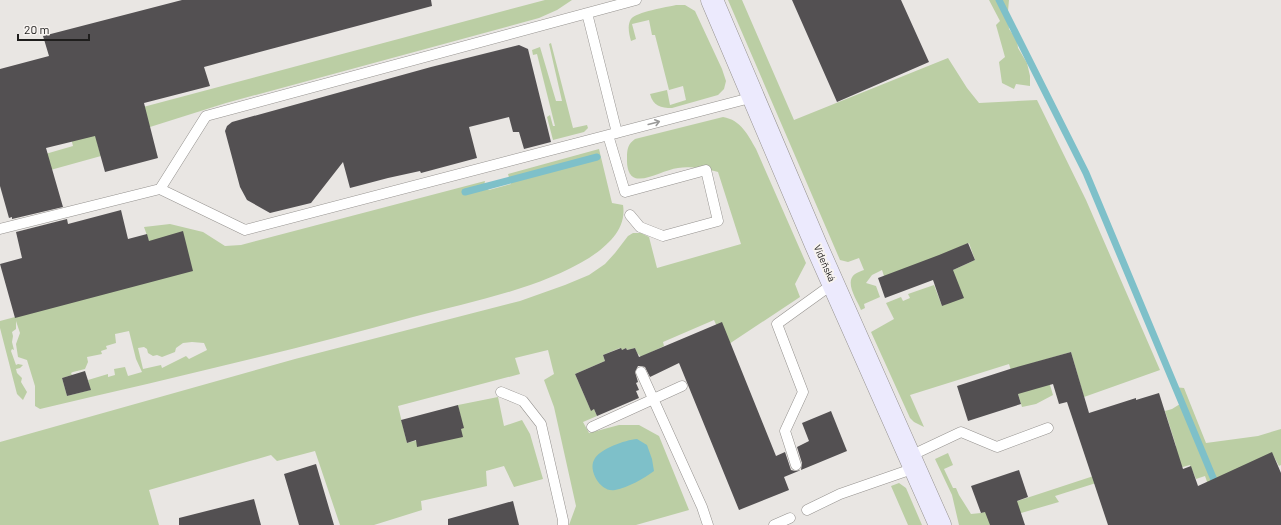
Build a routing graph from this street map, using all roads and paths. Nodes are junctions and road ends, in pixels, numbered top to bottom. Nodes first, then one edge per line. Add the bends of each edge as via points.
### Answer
1 (636, 0) edge
2 (712, 0) edge
3 (611, 3) edge
4 (587, 13) junction
5 (754, 97) junction
6 (612, 134) junction
7 (160, 189) junction
8 (630, 215) dead end
9 (0, 229) edge
10 (834, 283) junction
11 (641, 372) dead end
12 (682, 386) dead end
13 (501, 392) dead end
14 (653, 399) junction
15 (592, 427) dead end
16 (1048, 428) dead end
17 (912, 462) junction
18 (796, 465) dead end
19 (807, 510) dead end
20 (790, 518) dead end
21 (563, 525) edge
22 (708, 525) edge
23 (774, 525) edge
24 (940, 525) edge

1 - 3 lane
2 - 5 main road, Vídeňská
3 - 4 lane
4 - 6 lane
4 - 7 lane via 206,116
6 -> 5 lane
5 - 10 main road, Vídeňská
6 - 7 lane via 245,230
6 - 8 lane via 625,192 706,170 718,221 663,236 640,227
7 - 9 lane
10 - 17 main road, Vídeňská
10 - 18 lane via 777,324 803,392 785,431
11 - 14 lane
12 - 14 lane
13 - 21 lane via 523,401 541,424
14 - 15 lane
14 - 22 lane
16 - 17 lane via 997,447 960,432
17 - 19 lane
17 - 24 main road, Vídeňská
20 - 23 lane

